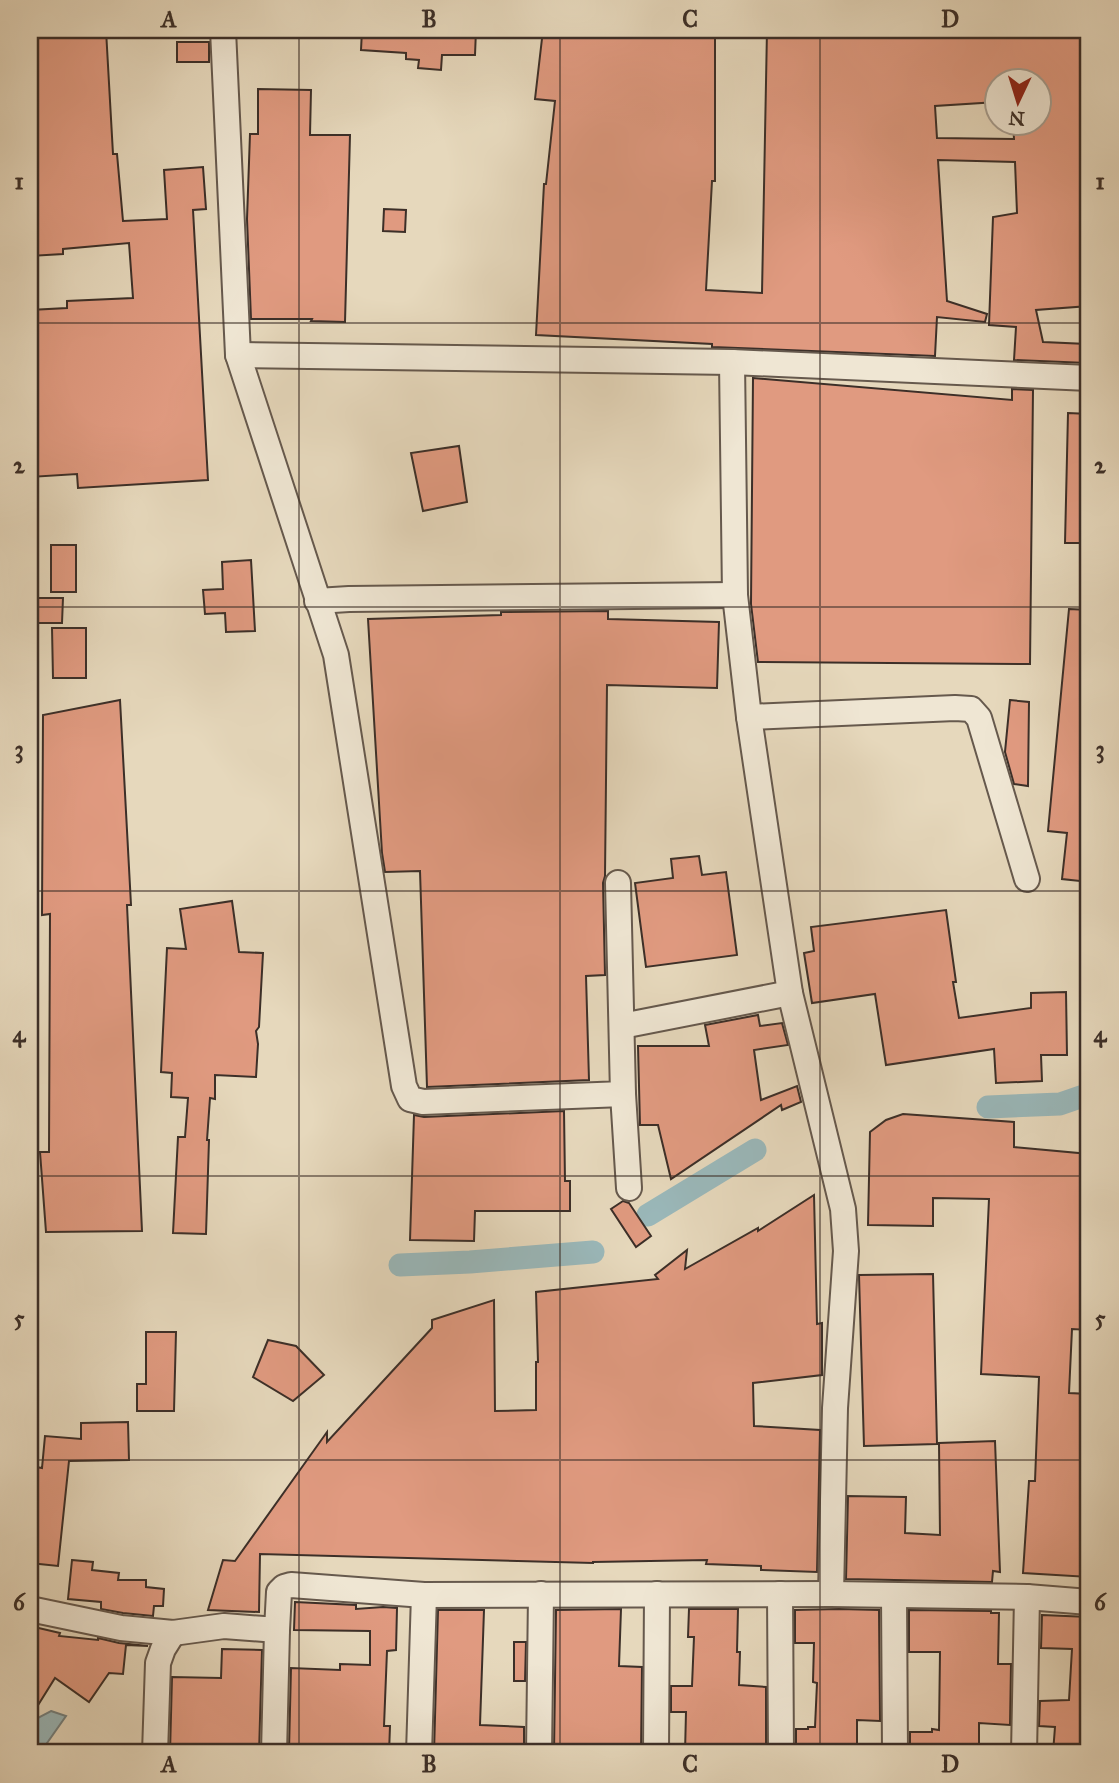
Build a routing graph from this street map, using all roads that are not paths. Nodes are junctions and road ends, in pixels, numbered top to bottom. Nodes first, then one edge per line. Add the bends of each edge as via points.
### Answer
1 (223, 30) edge
2 (238, 355) junction
3 (732, 362) junction
4 (1089, 378) edge
5 (735, 595) junction
6 (317, 601) junction
7 (749, 717) junction
8 (1027, 878) dead end
9 (618, 883) dead end
10 (790, 993) junction
11 (622, 1026) junction
12 (623, 1094) junction
13 (629, 1188) dead end
14 (541, 1594) junction
15 (657, 1594) junction
16 (780, 1594) junction
17 (831, 1594) junction
18 (424, 1595) junction
19 (894, 1595) junction
20 (1027, 1597) junction
21 (1089, 1602) edge
22 (30, 1609) edge
23 (277, 1630) junction
24 (167, 1632) junction
25 (155, 1753) edge
26 (274, 1753) edge
27 (419, 1753) edge
28 (539, 1753) edge
29 (656, 1753) edge
30 (781, 1753) edge
31 (895, 1753) edge
32 (1024, 1753) edge

1 - 2 street
2 - 3 street
2 - 6 street
3 - 4 street
3 - 5 street
5 - 6 street
5 - 7 street
6 - 12 street via 336,654 404,1086 410,1099
7 - 8 street via 971,709 979,718
7 - 10 street
9 - 11 street
10 - 11 street
10 - 17 street via 844,1209
11 - 12 street
12 - 13 street
14 - 15 street
14 - 18 street
14 - 28 street
15 - 16 street
15 - 29 street
16 - 17 street
16 - 30 street
17 - 19 street
18 - 23 street via 291,1585 279,1592
18 - 27 street
19 - 20 street
19 - 31 street
20 - 21 street
20 - 32 street
22 - 24 street via 121,1628
23 - 24 street via 224,1626
23 - 26 street
24 - 25 street via 158,1663

